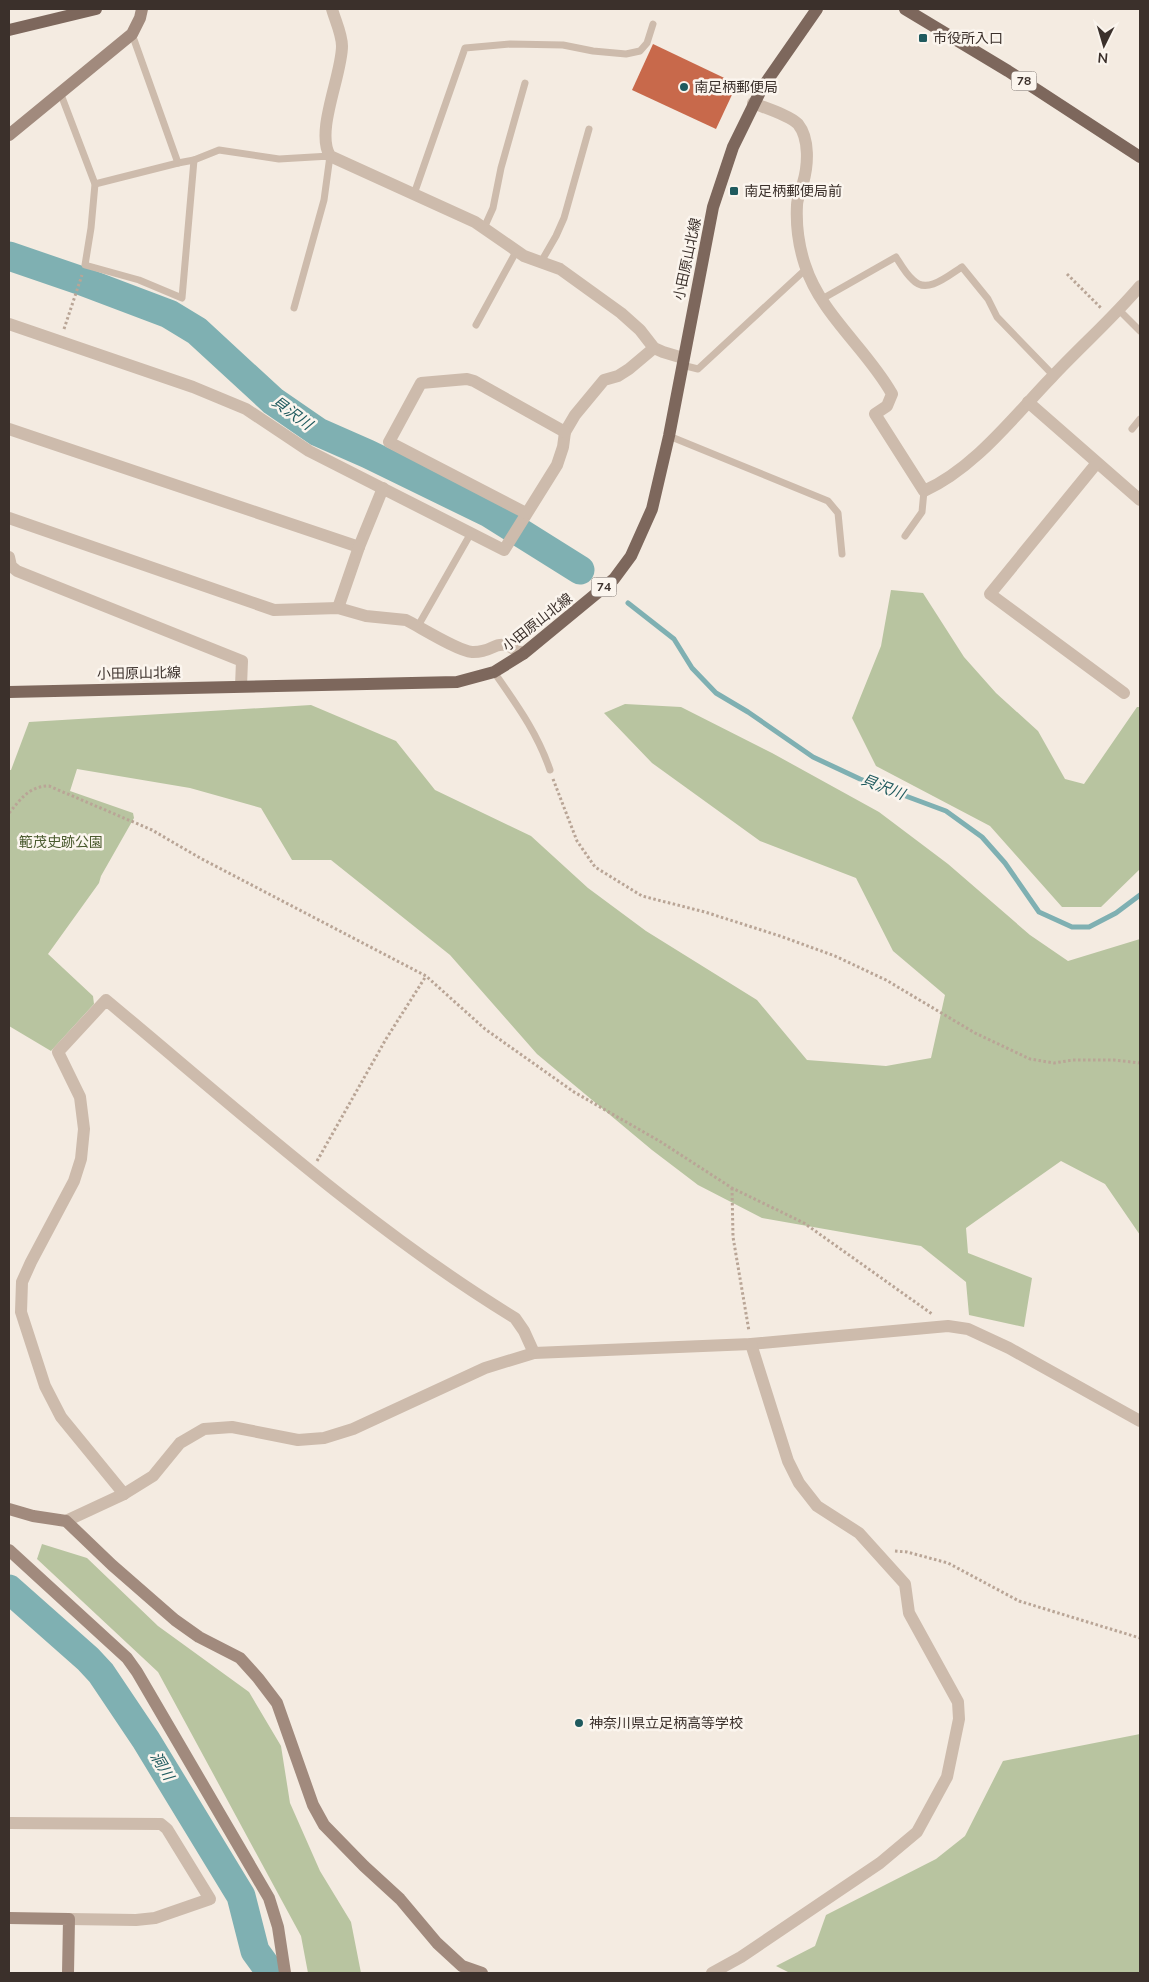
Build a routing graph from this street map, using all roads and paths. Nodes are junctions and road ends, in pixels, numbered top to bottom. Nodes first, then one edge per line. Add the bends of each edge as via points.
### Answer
1 (96, 9) edge
2 (142, 9) edge
3 (332, 9) edge
4 (817, 9) edge
5 (905, 9) edge
6 (653, 24) dead end
7 (9, 30) edge
8 (132, 34) junction
9 (525, 82) dead end
10 (60, 92) junction
11 (753, 103) junction
12 (588, 129) dead end
13 (9, 135) edge
14 (330, 156) junction
15 (1140, 157) edge
16 (194, 160) junction
17 (178, 163) junction
18 (95, 184) junction
19 (414, 194) junction
20 (484, 228) junction
21 (517, 250) junction
22 (541, 262) junction
23 (85, 265) junction
24 (806, 269) junction
25 (1067, 274) dead end
26 (1140, 286) edge
27 (822, 299) junction
28 (294, 308) dead end
29 (1115, 314) junction
30 (9, 324) edge
31 (476, 325) dead end
32 (1140, 331) edge
33 (60, 341) junction
34 (654, 348) junction
35 (682, 361) junction
36 (1053, 375) junction
37 (1028, 402) junction
38 (1140, 419) edge
39 (9, 429) edge
40 (1132, 429) dead end
41 (565, 432) junction
42 (669, 436) junction
43 (1096, 464) junction
44 (383, 488) junction
45 (924, 491) junction
46 (1140, 500) edge
47 (526, 513) junction
48 (9, 518) edge
49 (471, 533) junction
50 (905, 536) dead end
51 (359, 547) junction
52 (842, 554) dead end
53 (9, 557) edge
54 (338, 608) junction
55 (418, 626) junction
56 (523, 654) junction
57 (494, 672) junction
58 (241, 686) junction
59 (9, 692) edge
60 (1124, 693) dead end
61 (550, 770) joint
62 (9, 813) edge
63 (426, 976) junction
64 (1140, 1063) edge
65 (311, 1170) junction
66 (732, 1188) junction
67 (948, 1326) junction
68 (751, 1344) junction
69 (534, 1353) junction
70 (1140, 1421) edge
71 (124, 1494) junction
72 (9, 1509) edge
73 (66, 1521) junction
74 (9, 1550) edge
75 (875, 1550) junction
76 (1140, 1638) edge
77 (9, 1823) edge
78 (9, 1918) edge
79 (69, 1919) junction
80 (68, 1973) edge
81 (285, 1973) edge
82 (482, 1973) edge
83 (712, 1973) edge

1 - 7 main road
2 - 8 street
3 - 14 street via 342,47 327,124 325,145
4 - 11 main road, 小田原山北線 / 74
5 - 15 main road, 78
6 - 19 lane via 647,43 640,51 626,54 563,45 510,44 465,48
8 - 10 street
8 - 17 lane
9 - 20 lane via 493,208
10 - 13 street
10 - 18 lane
11 - 24 street via 797,123 804,136 806,172 797,204 799,238
11 - 35 main road, 小田原山北線 / 74 via 733,147 713,208
12 - 22 lane via 564,218
14 - 16 lane via 279,159 219,150
14 - 19 street
14 - 28 lane via 324,200
16 - 17 lane
16 - 23 lane via 182,298 139,280
17 - 18 lane
18 - 23 lane
19 - 20 street
20 - 21 street
21 - 22 street
21 - 31 lane
22 - 34 street via 560,269 621,313
23 - 33 path
24 - 27 street
24 - 35 lane via 698,369
25 - 29 path
26 - 29 street
27 - 36 lane via 896,258 913,281 921,285 932,285 962,267 988,299 997,317
27 - 45 street via 892,394 887,406 876,414
29 - 32 lane
29 - 36 street
30 - 33 street
33 - 44 street via 246,409 309,451
34 - 35 street
34 - 41 street via 630,369 604,380
35 - 42 main road, 小田原山北線 / 74
36 - 37 street
37 - 43 street
37 - 45 street via 972,459 942,483
38 - 40 lane
39 - 51 street
41 - 47 street via 556,465
41 - 47 street via 467,379 421,383 389,442
42 - 52 lane via 828,501 838,513
42 - 56 main road, 小田原山北線 / 74 via 652,509 632,556 614,579
43 - 46 street
43 - 60 street via 990,594
44 - 49 street
44 - 51 street
45 - 50 lane via 922,512
47 - 49 street via 504,550
48 - 54 street via 274,610
49 - 55 lane
51 - 54 street
53 - 58 street via 16,571 242,661
54 - 55 street via 366,616 406,620
55 - 56 street via 472,652 501,644
56 - 57 main road, 小田原山北線 / 74
57 - 58 main road, 小田原山北線 / 74 via 457,682
57 - 61 lane via 529,722
58 - 59 main road, 小田原山北線 / 74
61 - 64 path via 578,841 595,867 642,896 705,912 834,956 886,980 976,1033 1030,1059 1054,1063 1114,1060
62 - 63 path via 38,786 49,786 152,830
63 - 65 path
63 - 66 path via 486,1029 574,1092
65 - 69 street via 423,1258 515,1318
65 - 71 street via 106,1000 58,1052 80,1097 84,1129 81,1159 74,1181 22,1282 21,1312 46,1386 61,1416
66 - 67 path via 804,1223
66 - 68 path via 733,1237
67 - 68 street
67 - 70 street via 968,1329 1009,1348
68 - 69 street
68 - 75 street via 788,1461 799,1483 817,1506 859,1533
69 - 71 street via 485,1368 353,1430 324,1438 298,1440 232,1427 204,1429 180,1443 154,1476
71 - 73 street
72 - 73 street
73 - 82 street via 175,1620 199,1637 240,1658 278,1703 313,1805 324,1825 400,1899 437,1943 462,1966
74 - 81 street via 127,1658 137,1672 269,1898 278,1927
75 - 76 path via 907,1552 948,1563 1019,1601
75 - 83 street via 905,1584 909,1613 958,1702 959,1718 947,1777 917,1832 880,1863
77 - 79 street via 161,1824 210,1899 155,1918
78 - 79 street
79 - 80 street

